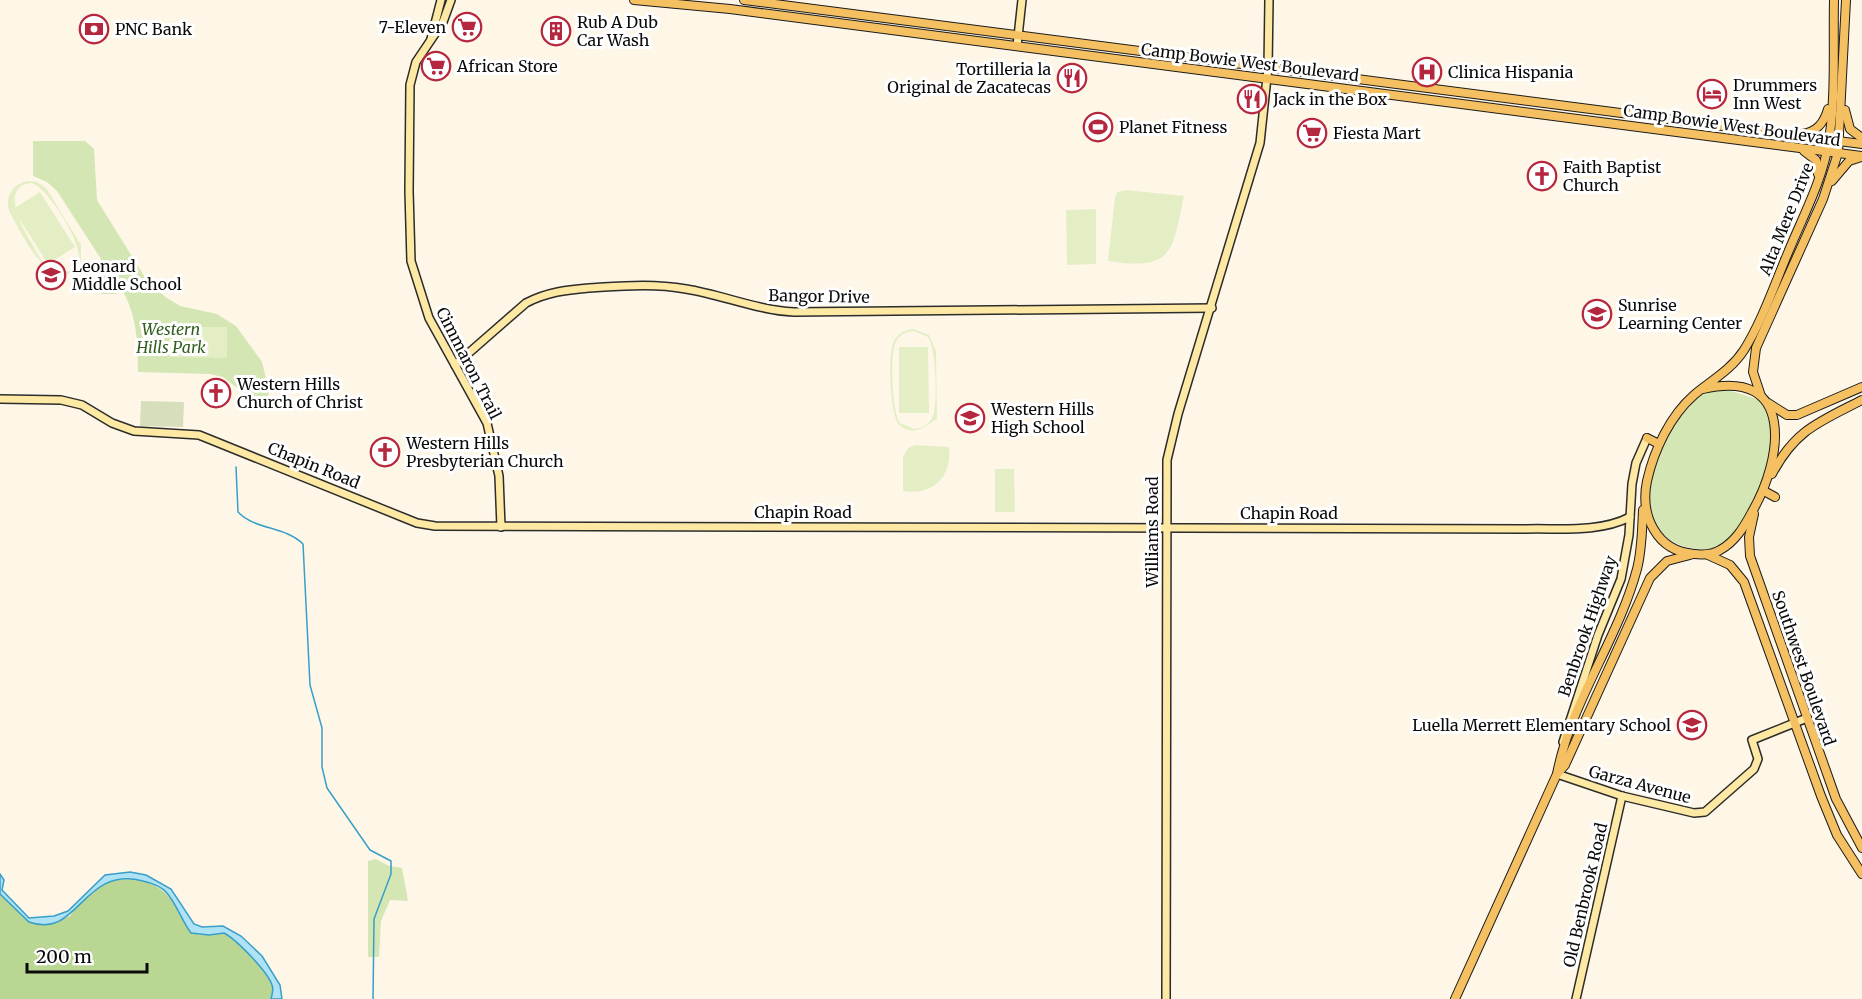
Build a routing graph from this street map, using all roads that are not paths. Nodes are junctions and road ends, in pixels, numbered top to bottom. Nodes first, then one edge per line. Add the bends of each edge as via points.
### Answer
1 (441, 0) edge
2 (451, 0) edge
3 (634, 0) edge
4 (744, 0) edge
5 (1022, 0) edge
6 (1269, 0) edge
7 (1834, 0) edge
8 (1846, 0) edge
9 (683, 2) edge
10 (1018, 35) junction
11 (431, 39) junction
12 (1017, 46) junction
13 (1268, 68) junction
14 (1266, 78) junction
15 (1831, 96) junction
16 (1842, 96) junction
17 (1784, 133) junction
18 (1862, 138) edge
19 (1829, 139) junction
20 (1840, 141) junction
21 (1768, 143) junction
22 (1862, 144) edge
23 (1827, 151) junction
24 (1838, 153) junction
25 (1862, 157) edge
26 (1817, 183) junction
27 (1825, 192) junction
28 (1212, 308) junction
29 (455, 365) junction
30 (1862, 387) edge
31 (1703, 389) junction
32 (0, 399) edge
33 (1763, 399) junction
34 (1862, 400) edge
35 (1647, 438) joint
36 (1659, 444) junction
37 (1764, 490) junction
38 (1775, 497) dead end
39 (1644, 502) junction
40 (1630, 517) junction
41 (501, 527) junction
42 (1166, 527) junction
43 (1694, 554) junction
44 (1707, 555) junction
45 (1807, 718) junction
46 (1794, 722) junction
47 (1561, 752) junction
48 (1557, 774) junction
49 (1622, 796) junction
50 (1862, 848) edge
51 (1862, 874) edge
52 (1167, 999) edge
53 (1455, 999) edge
54 (1576, 999) edge

1 - 11 street, Cimmaron Trail
2 - 11 street, Cimmaron Trail
3 - 9 main road, Camp Bowie West Boulevard
4 - 10 main road, Camp Bowie West Boulevard
5 - 10 street
6 - 13 street, Williams Road
7 - 15 main road, Alta Mere Drive
8 - 16 main road, Alta Mere Drive
9 - 12 main road, Camp Bowie West Boulevard
10 - 12 street
10 - 13 main road, Camp Bowie West Boulevard
11 - 29 street, Cimmaron Trail via 416,62 410,86 410,248 429,318
12 - 14 main road, Camp Bowie West Boulevard
13 - 14 street, Williams Road
13 - 17 main road, Camp Bowie West Boulevard
14 - 21 main road, Camp Bowie West Boulevard
14 - 28 street, Williams Road via 1260,143
15 - 17 main road via 1825,118 1816,130
15 - 19 main road, Alta Mere Drive
16 - 18 main road via 1850,129
16 - 20 main road, Alta Mere Drive
17 - 19 main road, Camp Bowie West Boulevard
19 - 20 main road, Camp Bowie West Boulevard
19 - 23 main road, Alta Mere Drive
20 - 22 main road, Camp Bowie West Boulevard
20 - 24 main road, Alta Mere Drive
21 - 23 main road, Camp Bowie West Boulevard
21 - 26 main road via 1810,153 1818,166
23 - 24 main road, Camp Bowie West Boulevard
23 - 26 main road, Alta Mere Drive
24 - 25 main road, Camp Bowie West Boulevard
24 - 27 main road, Alta Mere Drive
25 - 27 main road via 1843,166
26 - 31 main road, Alta Mere Drive via 1744,349 1723,374
27 - 33 main road, Alta Mere Drive via 1756,348 1754,372
28 - 29 street, Bangor Drive via 794,312 760,309 687,289 637,284 554,291 540,296 526,303
28 - 42 street, Williams Road via 1167,460
29 - 41 street, Cimmaron Trail via 487,423 499,476
30 - 33 main road via 1797,415 1783,413
31 - 33 main road via 1729,384
31 - 36 main road via 1680,411
32 - 41 street, Chapin Road via 61,400 82,405 134,431 199,435 417,523
33 - 37 main road via 1777,436
34 - 37 main road via 1794,440
35 - 36 main road
35 - 40 street, Benbrook Highway via 1636,463
36 - 39 main road
37 - 38 main road
37 - 44 main road via 1735,538
37 - 45 main road, Southwest Boulevard via 1750,529 1750,556
39 - 43 main road via 1658,536 1673,548
39 - 47 main road, Benbrook Highway via 1640,557 1632,584
40 - 42 street, Chapin Road via 1588,528
40 - 47 street, Benbrook Highway via 1621,579 1564,733
41 - 42 street, Chapin Road
42 - 52 street, Williams Road
43 - 44 main road
43 - 48 main road, Benbrook Highway via 1667,561 1650,578 1565,765
44 - 46 main road, Southwest Boulevard via 1730,565 1744,582
45 - 46 street, Garza Avenue
45 - 50 main road, Southwest Boulevard via 1836,799
46 - 49 street, Garza Avenue via 1752,740 1758,759 1754,769 1705,812 1694,813
46 - 51 main road, Southwest Boulevard via 1830,820
47 - 48 main road, Benbrook Highway
48 - 49 street, Garza Avenue
48 - 53 main road, Benbrook Highway
49 - 54 street, Old Benbrook Road

